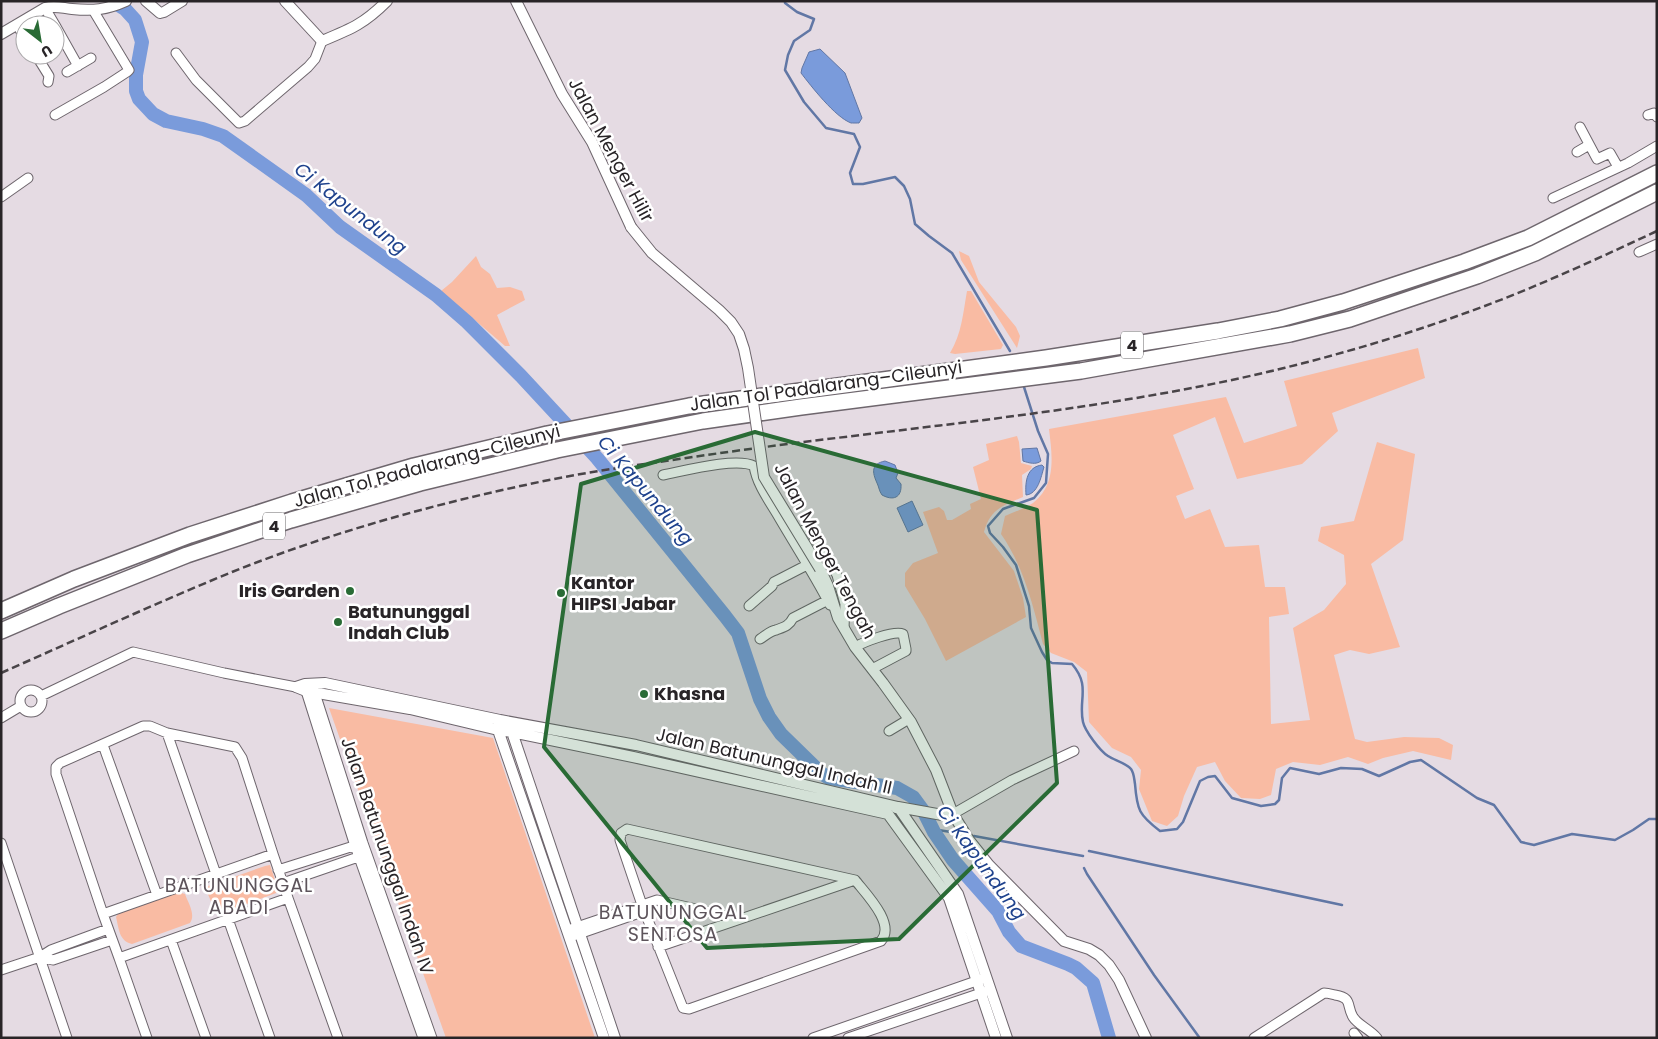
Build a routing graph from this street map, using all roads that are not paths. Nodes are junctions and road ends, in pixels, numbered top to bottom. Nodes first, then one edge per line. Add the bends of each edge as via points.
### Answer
1 (126, 1) edge
2 (146, 1) edge
3 (182, 1) edge
4 (285, 1) edge
5 (387, 1) edge
6 (520, 2) edge
7 (45, 8) junction
8 (93, 10) junction
9 (33, 15) edge
10 (49, 15) edge
11 (15, 26) edge
12 (1, 34) edge
13 (322, 41) junction
14 (65, 48) edge
15 (176, 53) dead end
16 (91, 58) dead end
17 (42, 65) edge
18 (78, 66) junction
19 (67, 72) dead end
20 (48, 82) dead end
21 (55, 115) dead end
22 (1580, 127) dead end
23 (1590, 145) junction
24 (1657, 146) edge
25 (1577, 152) dead end
26 (1618, 167) junction
27 (1657, 174) edge
28 (28, 178) dead end
29 (1657, 192) edge
30 (1, 197) edge
31 (1553, 198) dead end
32 (1657, 244) edge
33 (1639, 252) dead end
34 (760, 457) joint
35 (663, 475) dead end
36 (790, 536) junction
37 (807, 565) junction
38 (74, 579) junction
39 (828, 600) junction
40 (1, 602) edge
41 (749, 606) dead end
42 (1, 611) edge
43 (841, 623) junction
44 (1, 632) edge
45 (760, 638) dead end
46 (855, 647) junction
47 (872, 669) junction
48 (307, 688) junction
49 (41, 696) junction
50 (21, 706) junction
51 (1, 718) edge
52 (910, 719) junction
53 (502, 724) junction
54 (889, 731) dead end
55 (512, 732) junction
56 (167, 733) junction
57 (103, 745) junction
58 (1074, 751) dead end
59 (898, 807) junction
60 (888, 814) junction
61 (950, 815) junction
62 (1, 843) edge
63 (359, 845) junction
64 (272, 854) junction
65 (363, 855) junction
66 (278, 870) junction
67 (216, 874) junction
68 (856, 880) junction
69 (283, 883) junction
70 (157, 895) junction
71 (288, 898) junction
72 (644, 908) junction
73 (103, 914) junction
74 (228, 919) junction
75 (739, 919) junction
76 (108, 929) junction
77 (574, 932) junction
78 (112, 940) junction
79 (172, 940) junction
80 (658, 947) junction
81 (40, 957) junction
82 (119, 958) junction
83 (1, 970) edge
84 (981, 979) junction
85 (985, 992) junction
86 (67, 1038) edge
87 (147, 1038) edge
88 (206, 1038) edge
89 (270, 1038) edge
90 (338, 1038) edge
91 (423, 1038) edge
92 (432, 1038) edge
93 (604, 1038) edge
94 (615, 1038) edge
95 (813, 1038) edge
96 (848, 1038) edge
97 (996, 1038) edge
98 (1006, 1038) edge
99 (1146, 1038) edge
100 (1254, 1038) edge
101 (1377, 1038) edge

1 - 8 street via 110,8
2 - 3 street via 160,13
4 - 13 street
5 - 13 street via 359,25
6 - 34 street, Jalan Menger Hilir, bridge via 562,94 592,142 631,227 652,253 719,310 738,334 748,368
7 - 8 street
7 - 9 street
7 - 10 street
8 - 21 street via 129,70
11 - 12 street
13 - 15 street via 308,67 241,123 196,80
14 - 18 street
16 - 18 street
17 - 20 street via 49,76
18 - 19 street
22 - 23 street
23 - 25 street
23 - 26 street via 1597,158 1610,153
24 - 26 street
26 - 31 street
27 - 38 highway, Jalan Tol Padalarang–Cileunyi / 4 via 1528,238 1492,252 1344,302 1280,319 1046,358 689,406 547,434 414,466 292,502 190,535
28 - 30 street
29 - 44 highway, Jalan Tol Padalarang–Cileunyi / 4 via 1536,253 1477,276 1290,334 1081,371 703,421 557,450 420,483 292,520 187,555
32 - 33 street
34 - 43 street, Jalan Menger Tengah, bridge via 764,477 820,569
35 - 36 street via 747,462 754,466 759,483
36 - 37 street
36 - 43 street via 810,530 837,575 845,604
37 - 39 street
37 - 41 street via 774,582
38 - 40 highway
38 - 42 highway, Jalan Tol Padalarang–Cileunyi / 4
39 - 43 street
39 - 45 street
43 - 46 street, Jalan Menger Tengah
46 - 47 street, Jalan Menger Tengah
46 - 47 street via 897,632 903,634 906,651
47 - 52 street, Jalan Menger Tengah
48 - 49 street via 133,652
48 - 53 street, Jalan Batununggal Indah II
48 - 63 street, Jalan Batununggal Indah IV
49 - 50 street via 33,690 26,691 21,696
49 - 50 street via 42,703 36,711 26,711
50 - 51 street
52 - 54 street
52 - 61 street, Jalan Menger Tengah via 936,770
53 - 55 street
53 - 59 street, Jalan Batununggal Indah II via 636,745
53 - 77 street
55 - 60 street, Jalan Batununggal Indah II
55 - 77 street
56 - 57 street via 142,726
56 - 64 street via 235,747 242,758
56 - 67 street
57 - 70 street
57 - 73 street via 60,763 56,774
58 - 61 street via 1012,780
59 - 60 street
59 - 61 street
59 - 84 street, Jalan Batununggal Indah II via 958,894
60 - 84 street, Jalan Batununggal Indah II via 949,898
61 - 99 street, Jalan Menger Tengah via 989,865 1049,927 1064,941 1089,949 1109,965
62 - 81 street
63 - 65 street, Jalan Batununggal Indah IV
63 - 66 street
64 - 66 street
64 - 67 street
65 - 69 street
65 - 91 street, Jalan Batununggal Indah IV
65 - 92 street, Jalan Batununggal Indah IV
66 - 69 street
67 - 70 street
68 - 72 street via 628,829 621,833 620,840
68 - 75 street
68 - 80 street via 877,908 886,927 881,940 689,1009 683,1008
69 - 71 street
70 - 73 street
71 - 74 street
71 - 90 street
72 - 75 street via 657,900
72 - 77 street
72 - 80 street
73 - 76 street
74 - 79 street
74 - 89 street
75 - 80 street
76 - 78 street
76 - 81 street
77 - 93 street
77 - 94 street
78 - 81 street via 53,960
78 - 82 street
79 - 82 street
79 - 88 street
81 - 83 street
81 - 86 street
82 - 87 street
84 - 85 street, Jalan Batununggal Indah II
84 - 95 street
85 - 96 street
85 - 97 street, Jalan Batununggal Indah II
85 - 98 street, Jalan Batununggal Indah II
100 - 101 street via 1324,993 1345,996 1354,1018

